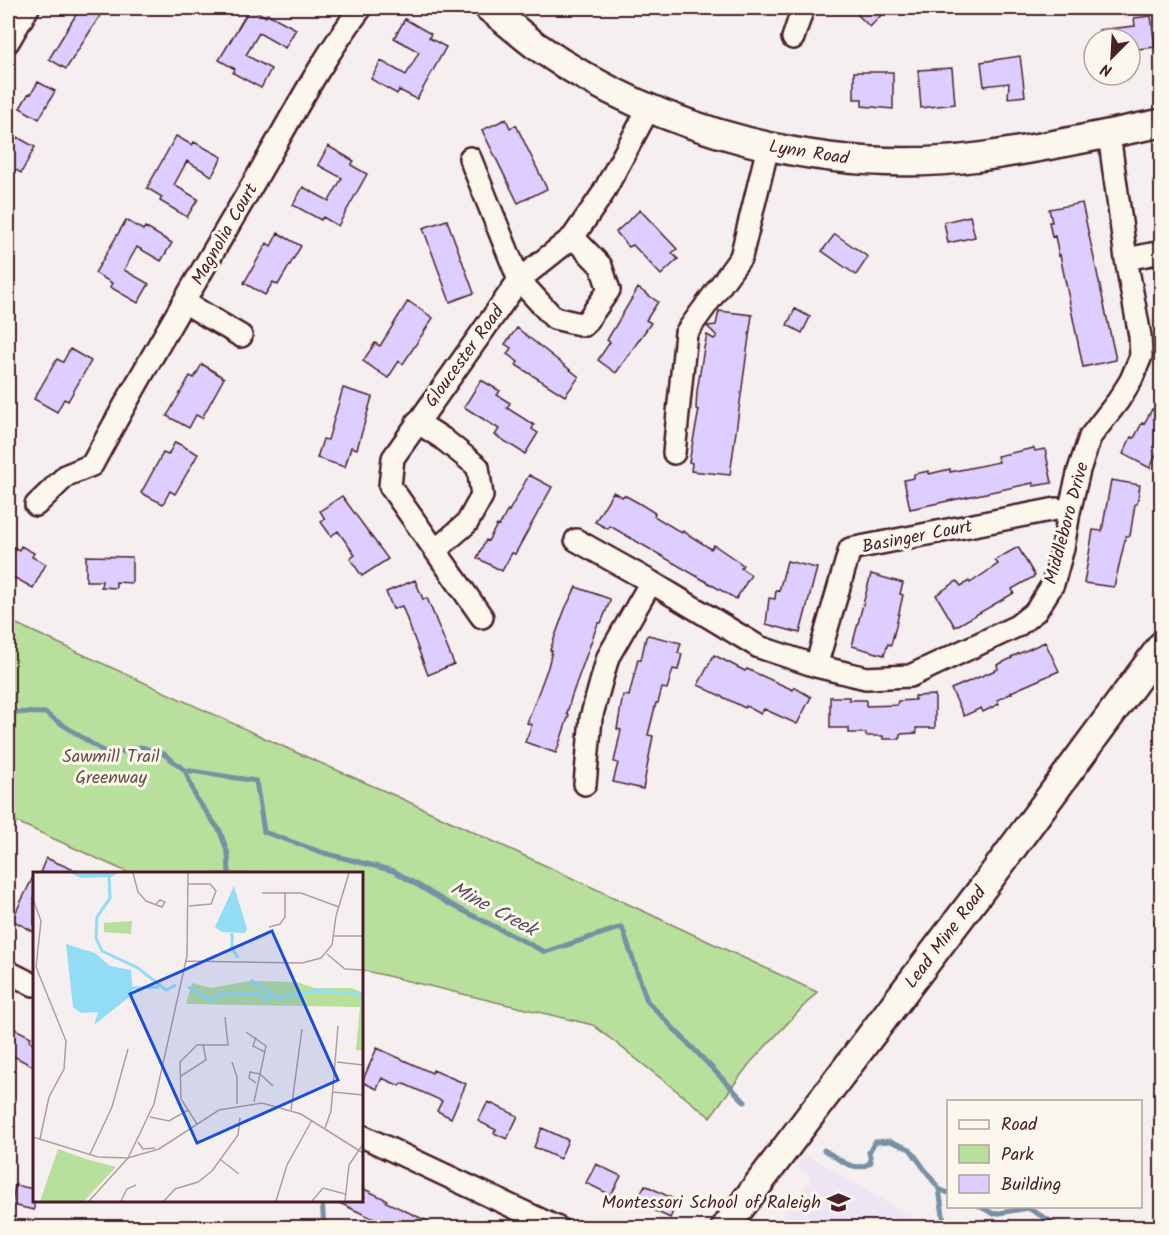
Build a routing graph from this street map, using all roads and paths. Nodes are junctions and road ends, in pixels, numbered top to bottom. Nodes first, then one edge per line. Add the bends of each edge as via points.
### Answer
1 (28, 8) edge
2 (361, 8) edge
3 (489, 8) edge
4 (803, 8) edge
5 (792, 38) dead end
6 (8, 42) edge
7 (649, 108) junction
8 (1161, 123) edge
9 (1109, 134) junction
10 (768, 147) junction
11 (470, 158) dead end
12 (573, 237) junction
13 (1161, 252) edge
14 (1126, 258) junction
15 (519, 280) junction
16 (184, 302) junction
17 (241, 336) dead end
18 (417, 422) junction
19 (674, 453) dead end
20 (36, 505) dead end
21 (1069, 512) junction
22 (576, 540) dead end
23 (436, 550) junction
24 (651, 582) junction
25 (483, 617) dead end
26 (1161, 645) edge
27 (816, 666) junction
28 (585, 784) dead end
29 (8, 972) edge
30 (33, 984) edge
31 (363, 1136) edge
32 (558, 1227) edge
33 (725, 1227) edge

1 - 6 street
2 - 16 street, Magnolia Court via 346,27
3 - 7 main road, Lynn Road via 535,45
4 - 5 street
7 - 10 main road, Lynn Road
7 - 12 street, Gloucester Road via 602,195
8 - 9 main road, Lynn Road
9 - 10 main road, Lynn Road via 977,158 908,162 840,159
9 - 14 street, Middleboro Drive
10 - 19 street via 741,257 686,333
11 - 15 street
12 - 15 street, Gloucester Road
12 - 15 street via 601,266 609,290 584,325 554,318
13 - 14 street
14 - 21 street, Middleboro Drive via 1141,356 1118,401 1090,438
15 - 18 street, Gloucester Road
16 - 17 street
16 - 20 street, Magnolia Court via 92,465 67,475
18 - 23 street, Gloucester Road via 393,458 390,486
18 - 23 street via 478,467 482,496 467,523
21 - 27 street, Middleboro Drive via 1053,584 1036,611 1017,626 910,676 866,678
21 - 27 street, Basinger Court via 1056,509 850,549
22 - 24 street, Middleboro Drive
23 - 25 street, Gloucester Road
24 - 27 street, Middleboro Drive via 759,647
24 - 28 street via 608,657 591,718
26 - 33 main road, Lead Mine Road via 991,877
29 - 30 street
31 - 32 street

